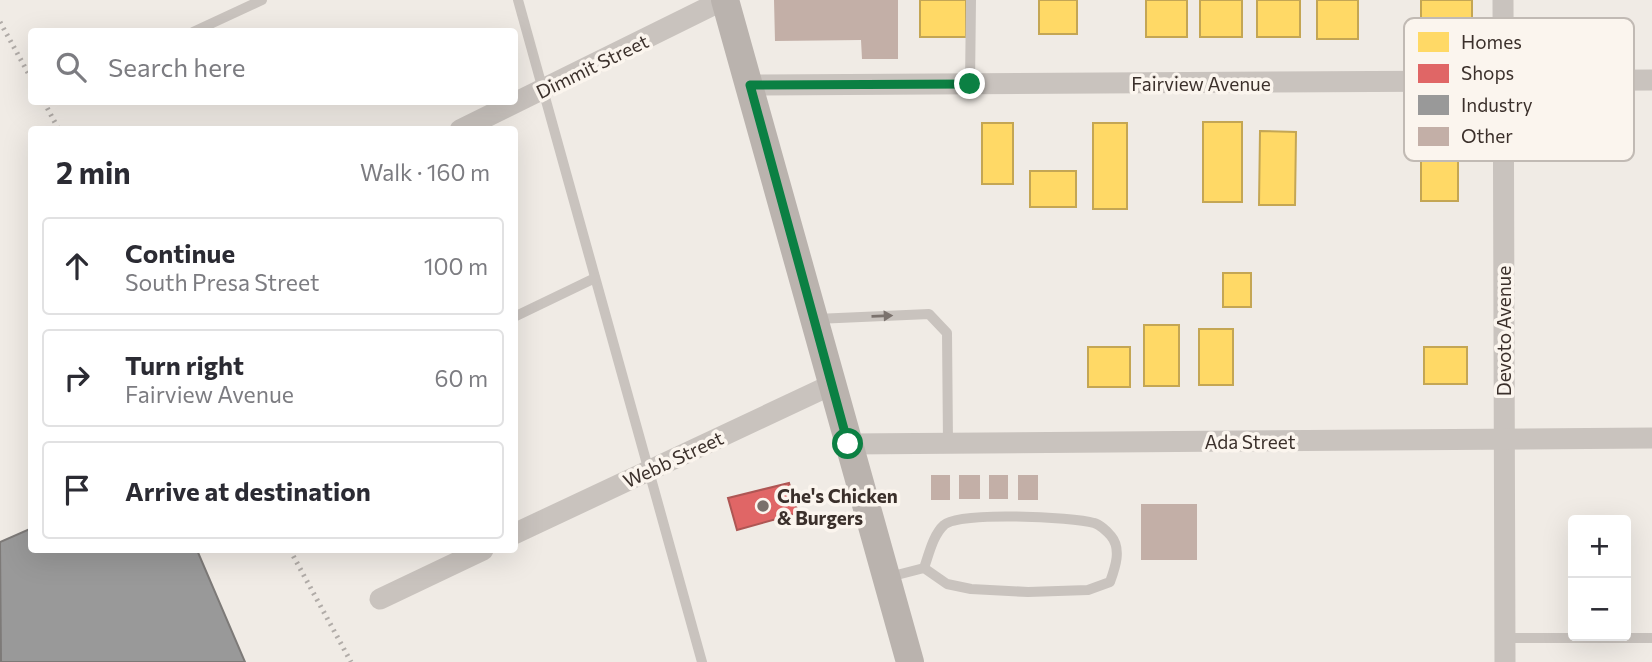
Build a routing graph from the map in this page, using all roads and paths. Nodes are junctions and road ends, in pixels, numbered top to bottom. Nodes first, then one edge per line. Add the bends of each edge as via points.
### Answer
1 (262, 0) edge
2 (518, 0) edge
3 (724, 0) edge
4 (971, 0) edge
5 (1503, 0) edge
6 (1503, 18) edge
7 (202, 28) edge
8 (1634, 80) edge
9 (1652, 80) edge
10 (1404, 81) edge
11 (970, 84) junction
12 (750, 85) junction
13 (544, 90) junction
14 (518, 102) edge
15 (512, 105) edge
16 (468, 126) edge
17 (1503, 161) edge
18 (595, 278) junction
19 (518, 315) edge
20 (814, 319) junction
21 (831, 385) junction
22 (1652, 438) edge
23 (1504, 439) junction
24 (948, 443) junction
25 (848, 444) junction
26 (647, 471) junction
27 (518, 532) edge
28 (477, 553) edge
29 (924, 568) junction
30 (886, 578) junction
31 (380, 599) dead end
32 (1505, 638) junction
33 (1652, 638) edge
34 (700, 661) edge
35 (910, 662) edge
36 (1505, 662) edge

1 - 7 lane
2 - 13 lane
3 - 12 main road
3 - 13 street, Dimmit Street
4 - 11 lane
5 - 6 street, Devoto Avenue
8 - 9 street, Fairview Avenue
10 - 11 street, Fairview Avenue
11 - 12 street, Fairview Avenue
12 - 20 main road
13 - 14 street, Dimmit Street
13 - 18 lane
15 - 16 street, Dimmit Street
17 - 23 street, Devoto Avenue
18 - 19 lane
18 - 26 lane
20 - 21 main road
20 -> 24 lane via 929,314 947,333
21 - 25 main road
21 - 26 street, Webb Street
22 - 23 street, Ada Street
23 - 24 street, Ada Street
23 - 32 street, Devoto Avenue
24 - 25 street, Ada Street
25 - 30 main road
26 - 27 street, Webb Street
26 - 34 lane
28 - 31 street
29 - 29 lane via 947,584 1028,592 1088,590 1110,582 1118,562 1113,537 1096,523 965,517 946,523
29 - 30 lane
30 - 35 main road
32 - 33 lane
32 - 36 street, Devoto Avenue

